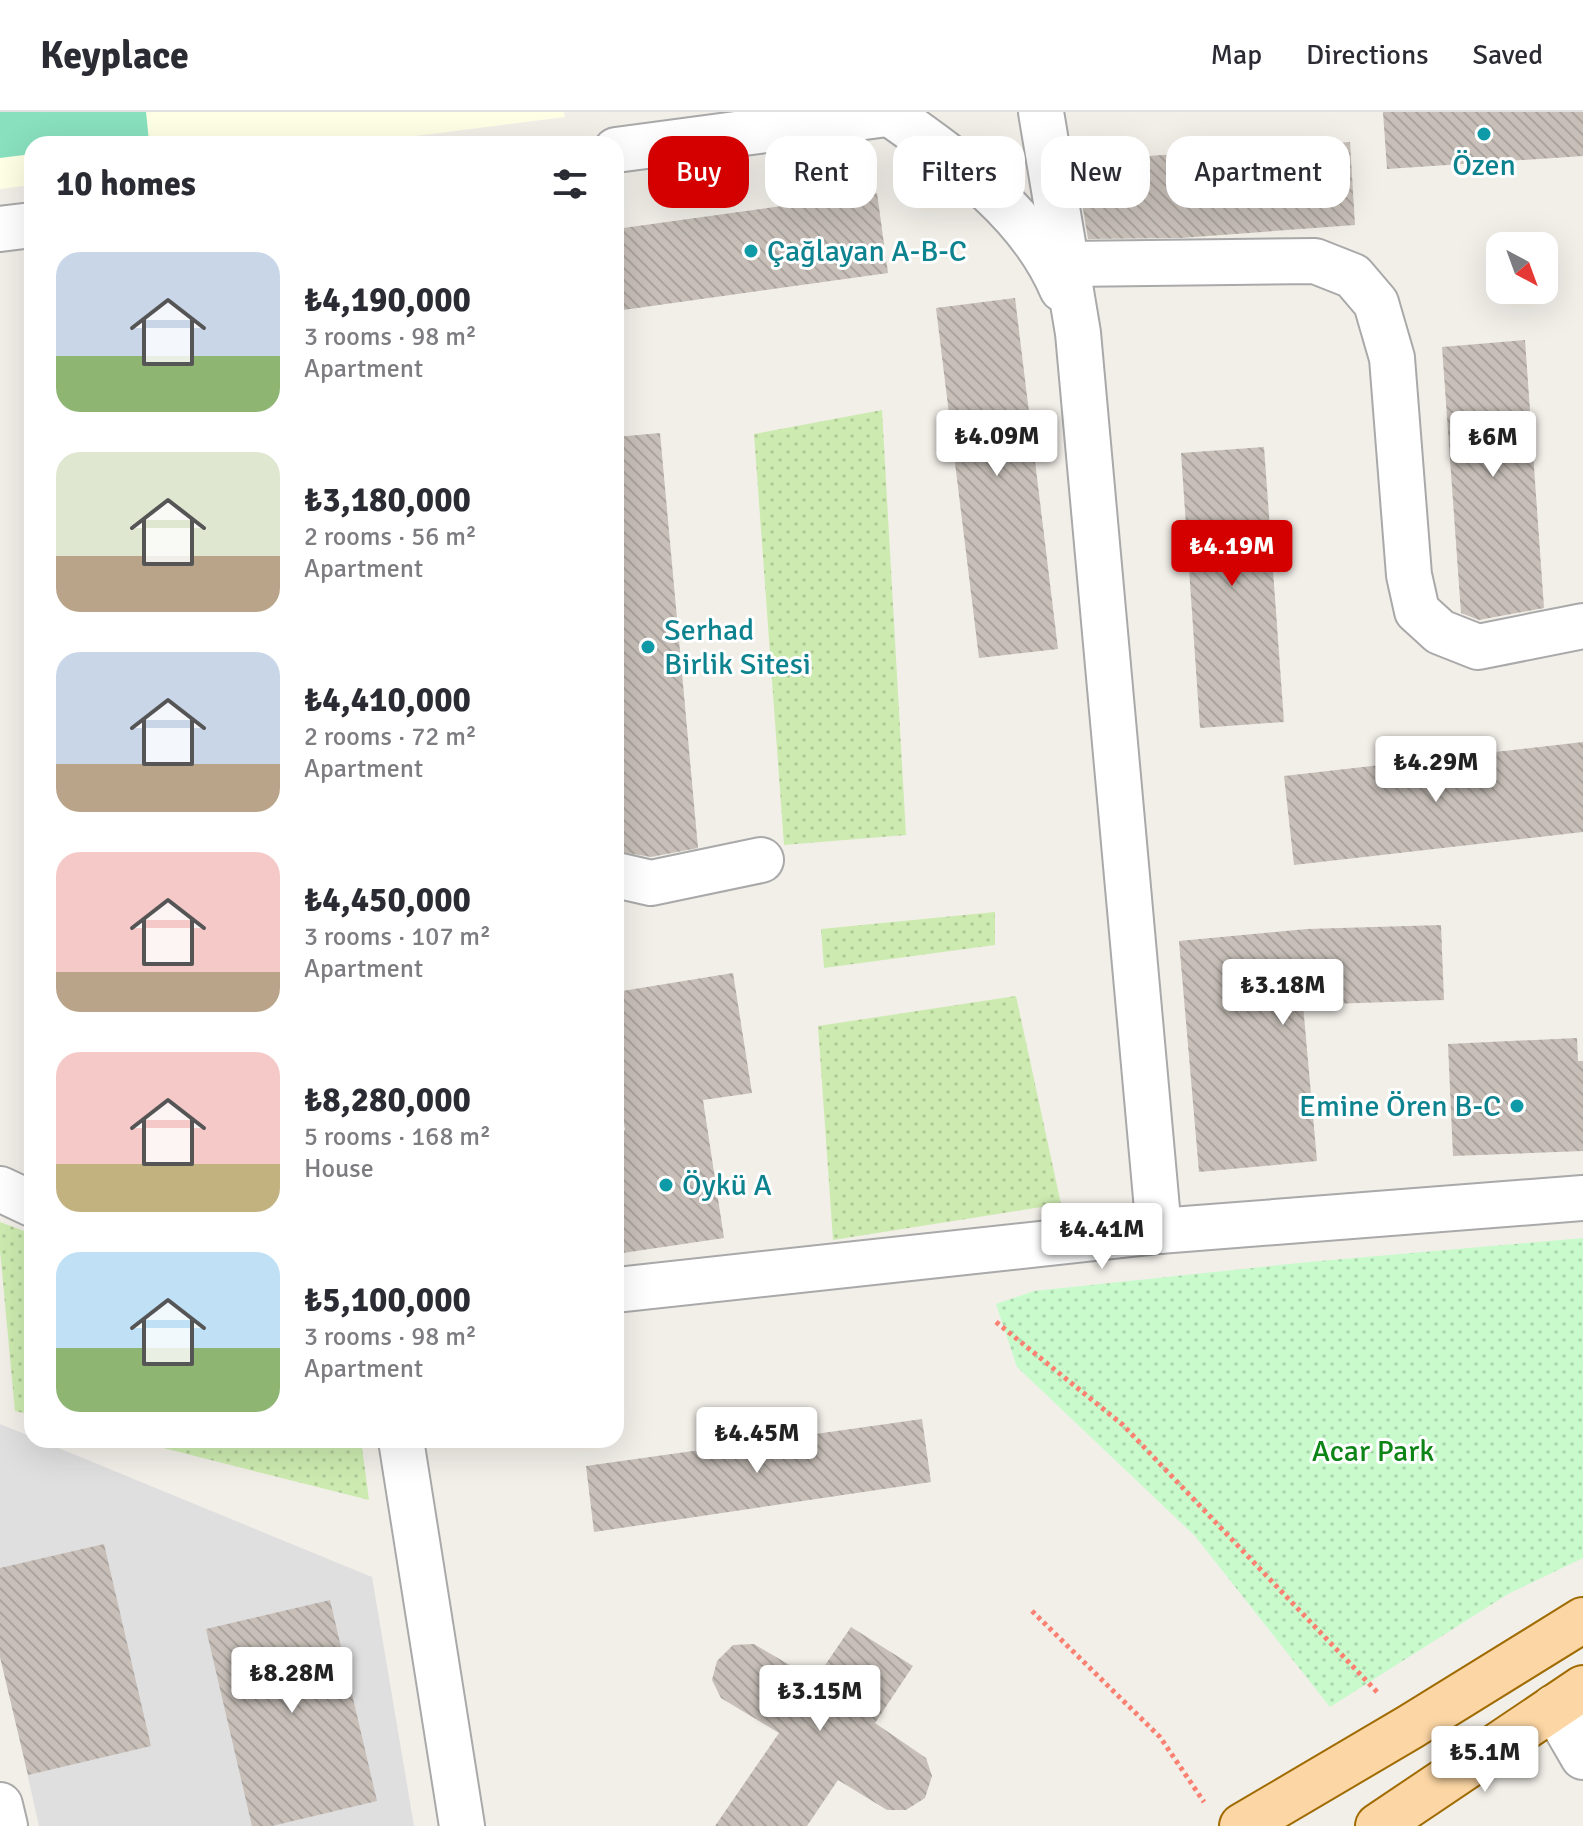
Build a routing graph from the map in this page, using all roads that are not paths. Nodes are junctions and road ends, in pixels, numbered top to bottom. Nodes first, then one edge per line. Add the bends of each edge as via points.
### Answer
1 (1041, 112) edge
2 (896, 113) edge
3 (624, 149) edge
4 (24, 226) edge
5 (0, 229) edge
6 (1067, 264) junction
7 (1078, 333) junction
8 (1583, 626) edge
9 (761, 860) dead end
10 (624, 877) edge
11 (0, 1189) edge
12 (1583, 1198) edge
13 (24, 1200) edge
14 (1159, 1231) junction
15 (624, 1289) edge
16 (402, 1448) edge
17 (1583, 1620) edge
18 (1568, 1698) edge
19 (1583, 1757) edge
20 (0, 1805) edge
21 (1227, 1820) edge
22 (5, 1826) edge
23 (462, 1826) edge
24 (1378, 1826) edge

1 - 6 street
2 - 3 street
2 - 7 street via 967,170 1015,218 1061,285
4 - 5 street
6 - 7 street
6 - 8 street via 1315,261 1353,276 1376,303 1392,358 1409,575 1417,611 1440,632 1478,647
7 - 14 street
9 - 10 street via 651,883
11 - 13 street
12 - 14 street
14 - 15 street
16 - 23 street
17 - 21 main road via 1410,1727
18 - 19 street
18 - 24 main road
20 - 22 street

